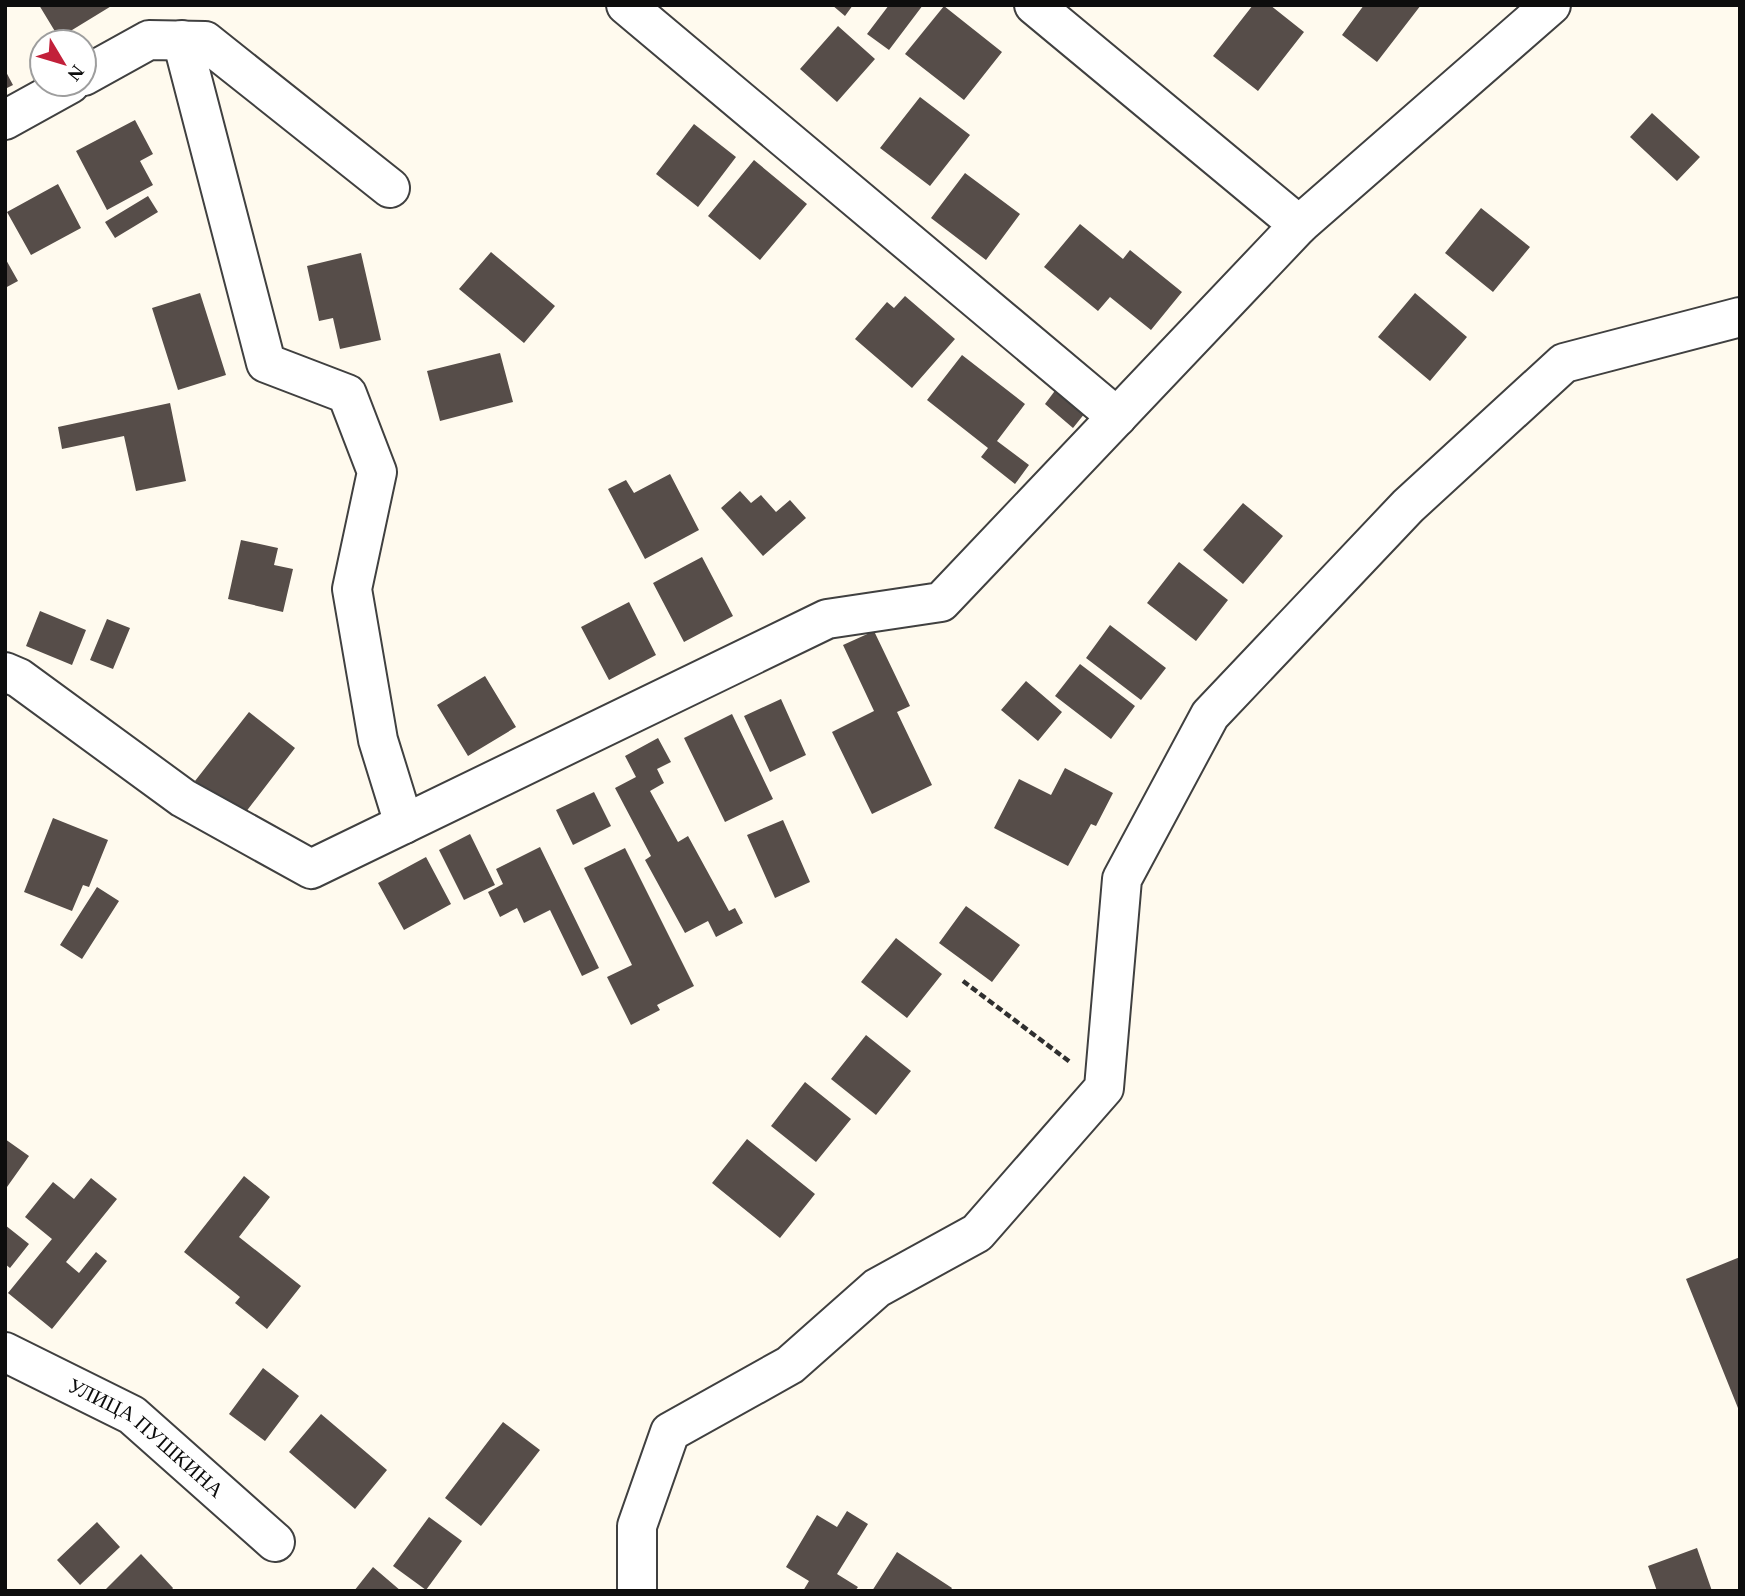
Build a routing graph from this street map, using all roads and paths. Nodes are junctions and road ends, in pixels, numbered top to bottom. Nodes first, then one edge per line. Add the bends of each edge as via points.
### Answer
1 (626, 5) edge
2 (1034, 5) edge
3 (1543, 8) edge
4 (182, 40) junction
5 (98, 68) edge
6 (45, 98) edge
7 (5, 120) edge
8 (390, 188) dead end
9 (1299, 226) junction
10 (1732, 313) edge
11 (1117, 417) junction
12 (5, 672) edge
13 (404, 824) junction
14 (963, 981) dead end
15 (1104, 1088) junction
16 (5, 1352) edge
17 (275, 1542) dead end
18 (636, 1591) edge

1 - 11 street
2 - 9 street
3 - 9 street
4 - 5 street via 149,40
4 - 8 street via 205,41
4 - 13 street via 266,363 348,394 377,472 352,589 378,740
6 - 7 street
9 - 11 street
10 - 15 street via 1564,363 1408,506 1210,715 1122,879
11 - 13 street via 942,602 827,619
12 - 13 street via 183,798 311,869
14 - 15 path
15 - 18 street via 977,1233 877,1288 790,1365 670,1432 638,1526
16 - 17 street, УЛИЦА ПУШКИНА via 132,1415

